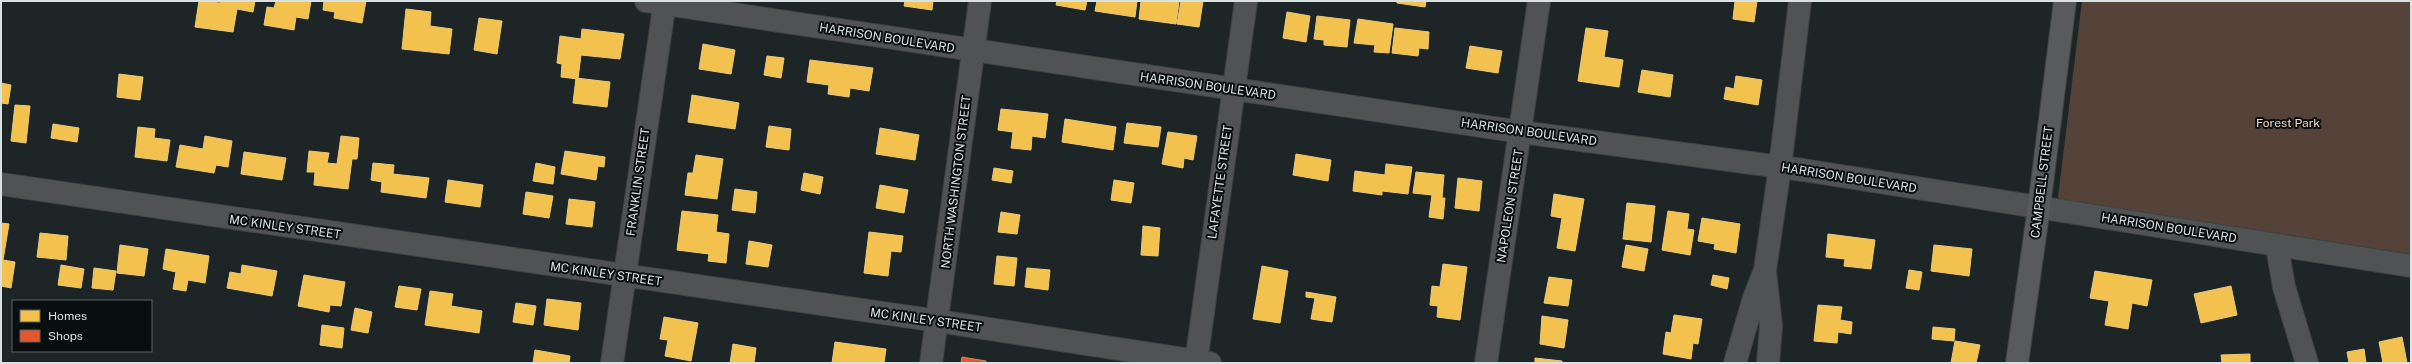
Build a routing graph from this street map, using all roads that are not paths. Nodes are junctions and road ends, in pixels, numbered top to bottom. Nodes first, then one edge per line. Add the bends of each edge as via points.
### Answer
1 (980, 1) edge
2 (1246, 1) edge
3 (1539, 1) edge
4 (1800, 1) edge
5 (2065, 1) edge
6 (658, 2) edge
7 (973, 51) junction
8 (1233, 89) junction
9 (1521, 132) junction
10 (1780, 167) junction
11 (1, 184) edge
12 (2039, 207) junction
13 (2277, 246) junction
14 (2411, 266) edge
15 (1765, 270) junction
16 (624, 277) junction
17 (938, 321) junction
18 (1201, 362) edge
19 (612, 363) edge
20 (931, 363) edge
21 (1486, 363) edge
22 (1735, 363) edge
23 (1768, 363) edge
24 (2017, 363) edge
25 (2307, 363) edge

1 - 7 street, NORTH WASHINGTON STREET
2 - 8 street, LAFAYETTE STREET
3 - 9 street, NAPOLEON STREET
4 - 10 street
5 - 12 main road, CAMPBELL STREET
6 - 7 street, HARRISON BOULEVARD
6 - 16 street, FRANKLIN STREET
7 - 8 street, HARRISON BOULEVARD
7 - 17 street, NORTH WASHINGTON STREET
8 - 9 street, HARRISON BOULEVARD
8 - 18 street, LAFAYETTE STREET
9 - 10 street, HARRISON BOULEVARD
9 - 21 street, NAPOLEON STREET
10 - 12 street, HARRISON BOULEVARD
10 - 15 street
11 - 16 street, MC KINLEY STREET
12 - 13 street, HARRISON BOULEVARD
12 - 24 main road, CAMPBELL STREET
13 - 14 street, HARRISON BOULEVARD
13 - 25 street via 2284,287
15 - 22 street
15 - 23 street via 1771,326
16 - 17 street, MC KINLEY STREET
16 - 19 street, FRANKLIN STREET
17 - 18 street, MC KINLEY STREET
17 - 20 street, NORTH WASHINGTON STREET

